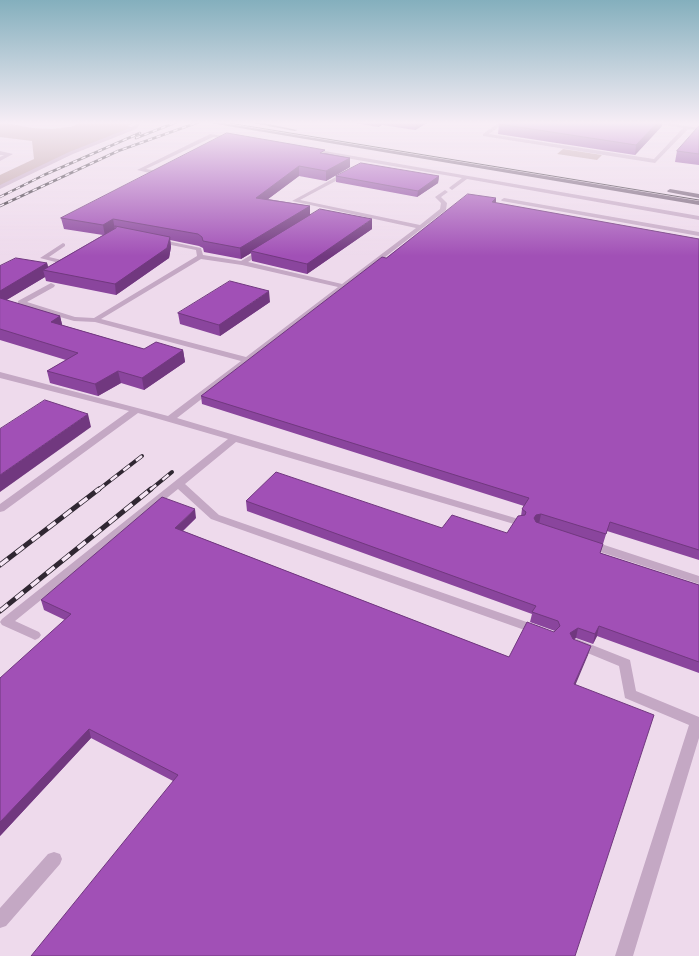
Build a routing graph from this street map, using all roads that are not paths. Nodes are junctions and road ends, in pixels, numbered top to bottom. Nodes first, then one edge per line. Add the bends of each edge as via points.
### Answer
1 (41, 167) edge
2 (147, 167) edge
3 (171, 167) edge
4 (408, 167) edge
5 (477, 167) edge
6 (350, 171) edge
7 (467, 177) junction
8 (0, 187) edge
9 (660, 189) dead end
10 (699, 196) edge
11 (504, 200) dead end
12 (699, 203) edge
13 (331, 208) junction
14 (318, 216) edge
15 (699, 218) edge
16 (421, 227) junction
17 (699, 234) edge
18 (153, 240) edge
19 (63, 245) dead end
20 (267, 247) edge
21 (79, 255) edge
22 (200, 257) junction
23 (242, 263) junction
24 (51, 285) edge
25 (343, 286) junction
26 (95, 320) junction
27 (248, 360) junction
28 (0, 375) edge
29 (11, 378) junction
30 (0, 385) edge
31 (137, 410) junction
32 (170, 419) junction
33 (235, 438) junction
34 (178, 483) junction
35 (0, 509) edge
36 (518, 522) edge
37 (575, 540) edge
38 (699, 580) edge
39 (35, 635) dead end
40 (551, 635) edge
41 (575, 644) edge
42 (54, 859) dead end
43 (0, 920) edge
44 (624, 956) edge

1 - 8 lane
2 - 3 lane via 140,170 158,173
4 - 7 lane
5 - 12 main road
6 - 13 lane via 295,200
7 - 15 lane
7 - 16 lane via 438,197 444,203 443,210
9 - 10 main road
11 - 17 lane
13 - 14 lane
13 - 16 lane
16 - 25 lane
18 - 22 lane via 199,248
19 - 21 lane via 43,258 68,263
20 - 23 lane
22 - 23 lane
22 - 26 lane
23 - 25 lane
24 - 26 lane via 21,304 74,319
25 - 27 lane
26 - 27 lane
27 - 32 lane
28 - 29 lane
29 - 30 lane
29 - 31 lane
31 - 32 lane
31 - 35 lane
32 - 33 lane
33 - 34 lane
33 - 36 lane
34 - 39 lane via 6,622
34 - 40 lane via 215,517
37 - 38 lane
41 - 44 lane via 625,663 630,694 697,722
42 - 43 lane

